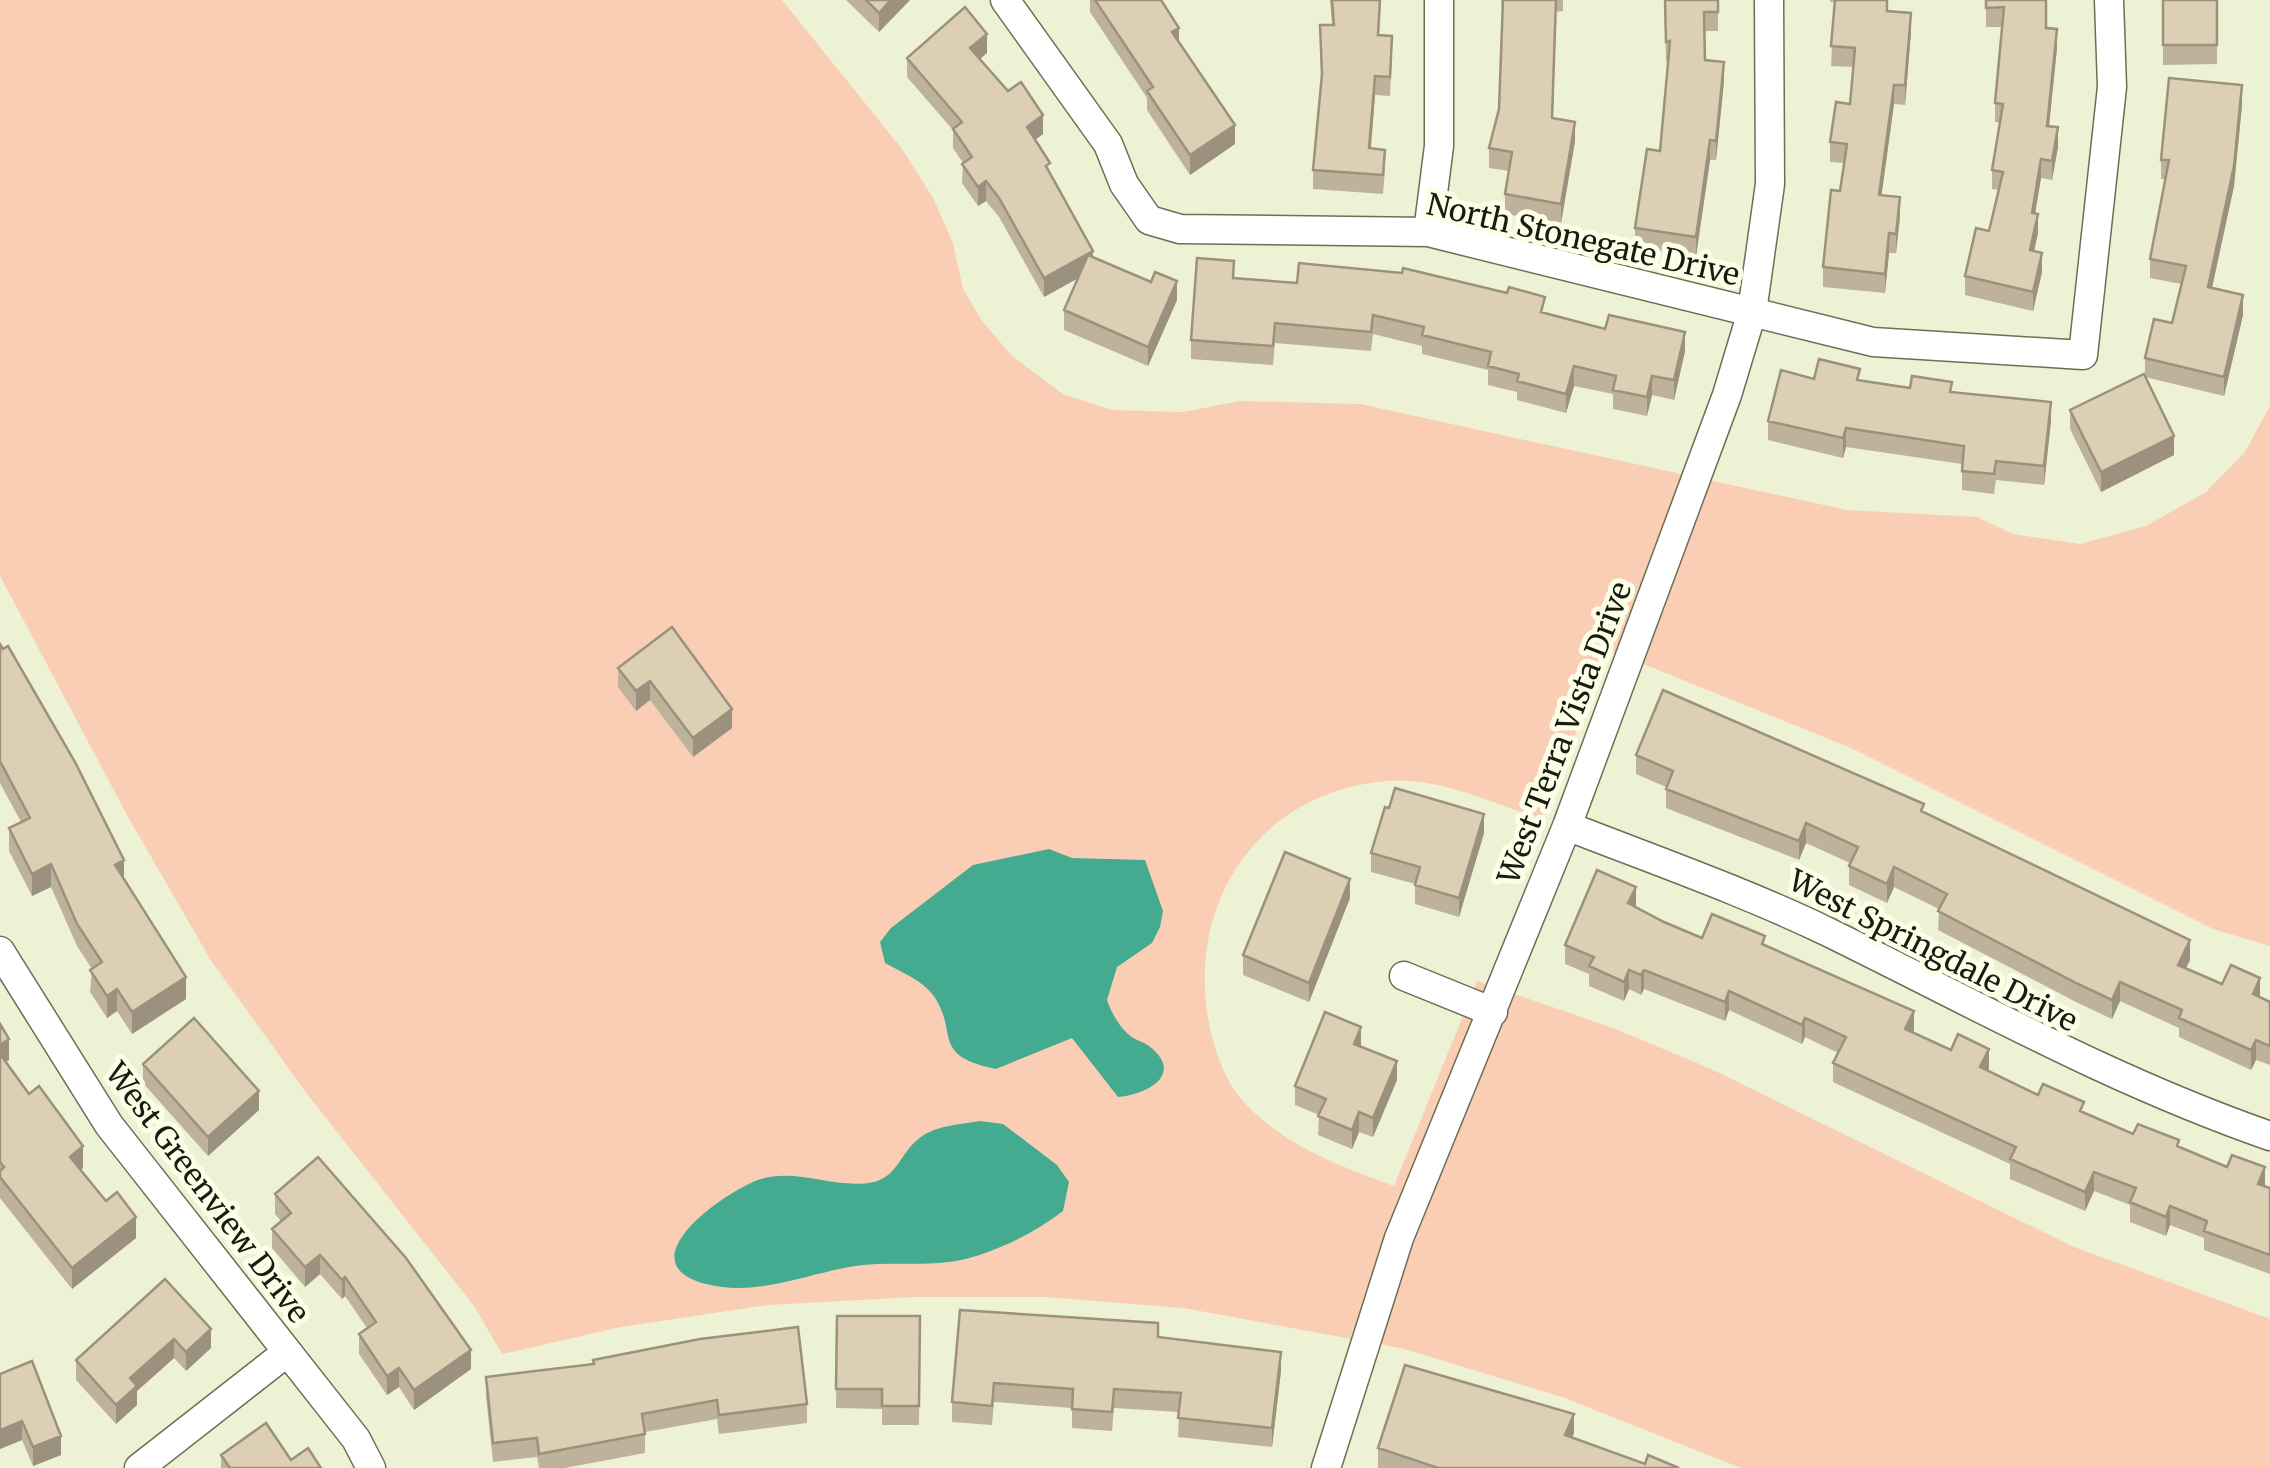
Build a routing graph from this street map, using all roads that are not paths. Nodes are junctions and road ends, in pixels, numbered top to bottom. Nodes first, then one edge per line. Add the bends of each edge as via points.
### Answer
1 (1005, 0) edge
2 (1439, 0) edge
3 (1769, 0) edge
4 (2109, 0) edge
5 (1428, 232) junction
6 (1752, 312) junction
7 (1567, 826) junction
8 (0, 951) edge
9 (1404, 976) dead end
10 (1492, 1012) junction
11 (2270, 1136) edge
12 (286, 1352) junction
13 (140, 1468) edge
14 (371, 1468) edge
15 (1326, 1468) edge

1 - 5 street, North Stonegate Drive via 1108,144 1124,184 1150,220 1180,229
2 - 5 street via 1439,146
3 - 6 street, West Terra Vista Drive via 1770,184
4 - 6 street, North Stonegate Drive via 2112,87 2083,355 1873,342
5 - 6 street, North Stonegate Drive
6 - 7 street, West Terra Vista Drive via 1698,478
7 - 10 street, West Terra Vista Drive
7 - 11 street, West Springdale Drive via 1760,900 2079,1060
8 - 12 street, West Greenview Drive via 109,1125
9 - 10 street
10 - 15 street, West Terra Vista Drive via 1399,1238
12 - 13 street
12 - 14 street, West Greenview Drive via 356,1439

